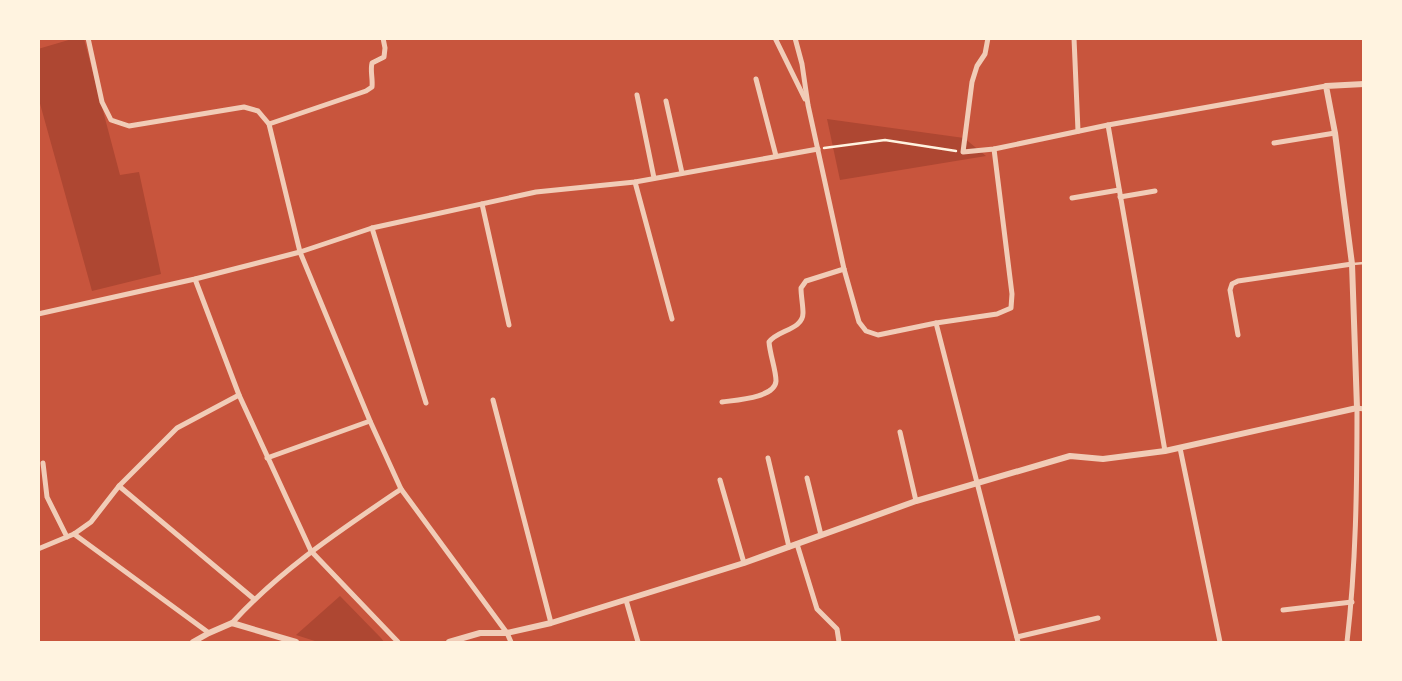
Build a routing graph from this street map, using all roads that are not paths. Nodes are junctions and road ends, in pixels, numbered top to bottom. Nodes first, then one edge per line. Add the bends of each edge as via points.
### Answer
1 (88, 38) edge
2 (383, 38) edge
3 (775, 38) edge
4 (795, 38) edge
5 (988, 38) edge
6 (1074, 38) edge
7 (756, 79) dead end
8 (1363, 84) edge
9 (1326, 86) junction
10 (637, 95) dead end
11 (666, 101) dead end
12 (808, 105) junction
13 (269, 124) junction
14 (1108, 125) junction
15 (1078, 131) junction
16 (1335, 133) junction
17 (1274, 144) dead end
18 (818, 149) junction
19 (994, 149) junction
20 (776, 156) junction
21 (682, 173) junction
22 (654, 178) junction
23 (635, 182) junction
24 (1155, 191) dead end
25 (1120, 193) junction
26 (1072, 198) dead end
27 (482, 204) junction
28 (372, 228) junction
29 (300, 252) junction
30 (1363, 263) edge
31 (1352, 264) junction
32 (844, 269) junction
33 (195, 279) junction
34 (38, 313) edge
35 (672, 319) dead end
36 (936, 323) junction
37 (509, 325) dead end
38 (1238, 335) dead end
39 (239, 395) junction
40 (492, 400) dead end
41 (722, 402) dead end
42 (426, 403) dead end
43 (1360, 409) edge
44 (370, 421) junction
45 (900, 432) dead end
46 (1180, 448) junction
47 (1165, 451) junction
48 (267, 458) junction
49 (768, 458) dead end
50 (43, 463) dead end
51 (807, 478) dead end
52 (720, 480) dead end
53 (976, 483) junction
54 (119, 486) junction
55 (401, 489) junction
56 (916, 501) junction
57 (1360, 502) edge
58 (71, 535) junction
59 (821, 536) junction
60 (797, 544) junction
61 (789, 547) junction
62 (38, 549) edge
63 (311, 551) junction
64 (744, 563) junction
65 (254, 599) junction
66 (626, 600) junction
67 (1352, 602) junction
68 (1283, 610) dead end
69 (1098, 618) dead end
70 (232, 623) junction
71 (551, 623) junction
72 (209, 633) junction
73 (507, 633) junction
74 (277, 639) edge
75 (1017, 640) edge
76 (193, 642) edge
77 (296, 642) edge
78 (398, 642) edge
79 (449, 642) edge
80 (511, 642) edge
81 (638, 642) edge
82 (839, 642) edge
83 (1220, 642) edge
84 (1347, 642) edge

1 - 13 street via 102,102 111,120 129,126 244,107 258,111
2 - 13 street via 384,57 370,69 372,87
3 - 12 street
4 - 12 street
5 - 19 street via 972,82 963,152
6 - 15 street
7 - 20 street
8 - 9 street
9 - 14 street
9 - 16 street
10 - 22 street
11 - 21 street
12 - 18 street
13 - 29 street
14 - 15 street
14 - 25 street
15 - 19 street
16 - 17 street
16 - 31 street
18 - 20 street
18 - 32 street
19 - 36 street via 1011,308
20 - 21 street
21 - 22 street
22 - 23 street
23 - 27 street via 536,192
23 - 35 street
24 - 25 street
25 - 26 street
25 - 47 street
27 - 28 street
27 - 37 street
28 - 29 street
28 - 42 street
29 - 33 street
29 - 44 street
30 - 31 lane
31 - 38 street via 1232,284
31 - 43 street
32 - 36 street via 859,322 866,331 878,335
32 - 41 street via 806,281 801,288 801,322 769,342 774,389
33 - 34 street
33 - 39 street
36 - 53 street
39 - 48 street
39 - 54 street via 177,428
40 - 71 street
43 - 46 street
43 - 57 street
44 - 48 street
44 - 55 street
45 - 56 street
46 - 47 street
46 - 83 street
47 - 53 street via 1103,459 1070,456
48 - 63 street
49 - 61 street
50 - 58 street via 47,497
51 - 59 street
52 - 64 street
53 - 56 street
53 - 75 street
54 - 58 street via 91,522
54 - 65 street
55 - 63 street
55 - 73 street
56 - 59 street
57 - 67 street
58 - 62 street
58 - 72 street
59 - 60 street
60 - 61 street
60 - 82 street via 817,609 837,629
61 - 64 street
63 - 65 street
63 - 78 street
64 - 66 street
65 - 70 street
66 - 71 street
66 - 81 street
67 - 68 street
67 - 84 street
69 - 75 street
70 - 72 street
70 - 74 street
71 - 73 street
72 - 76 street
73 - 79 street
73 - 80 street
74 - 77 street

